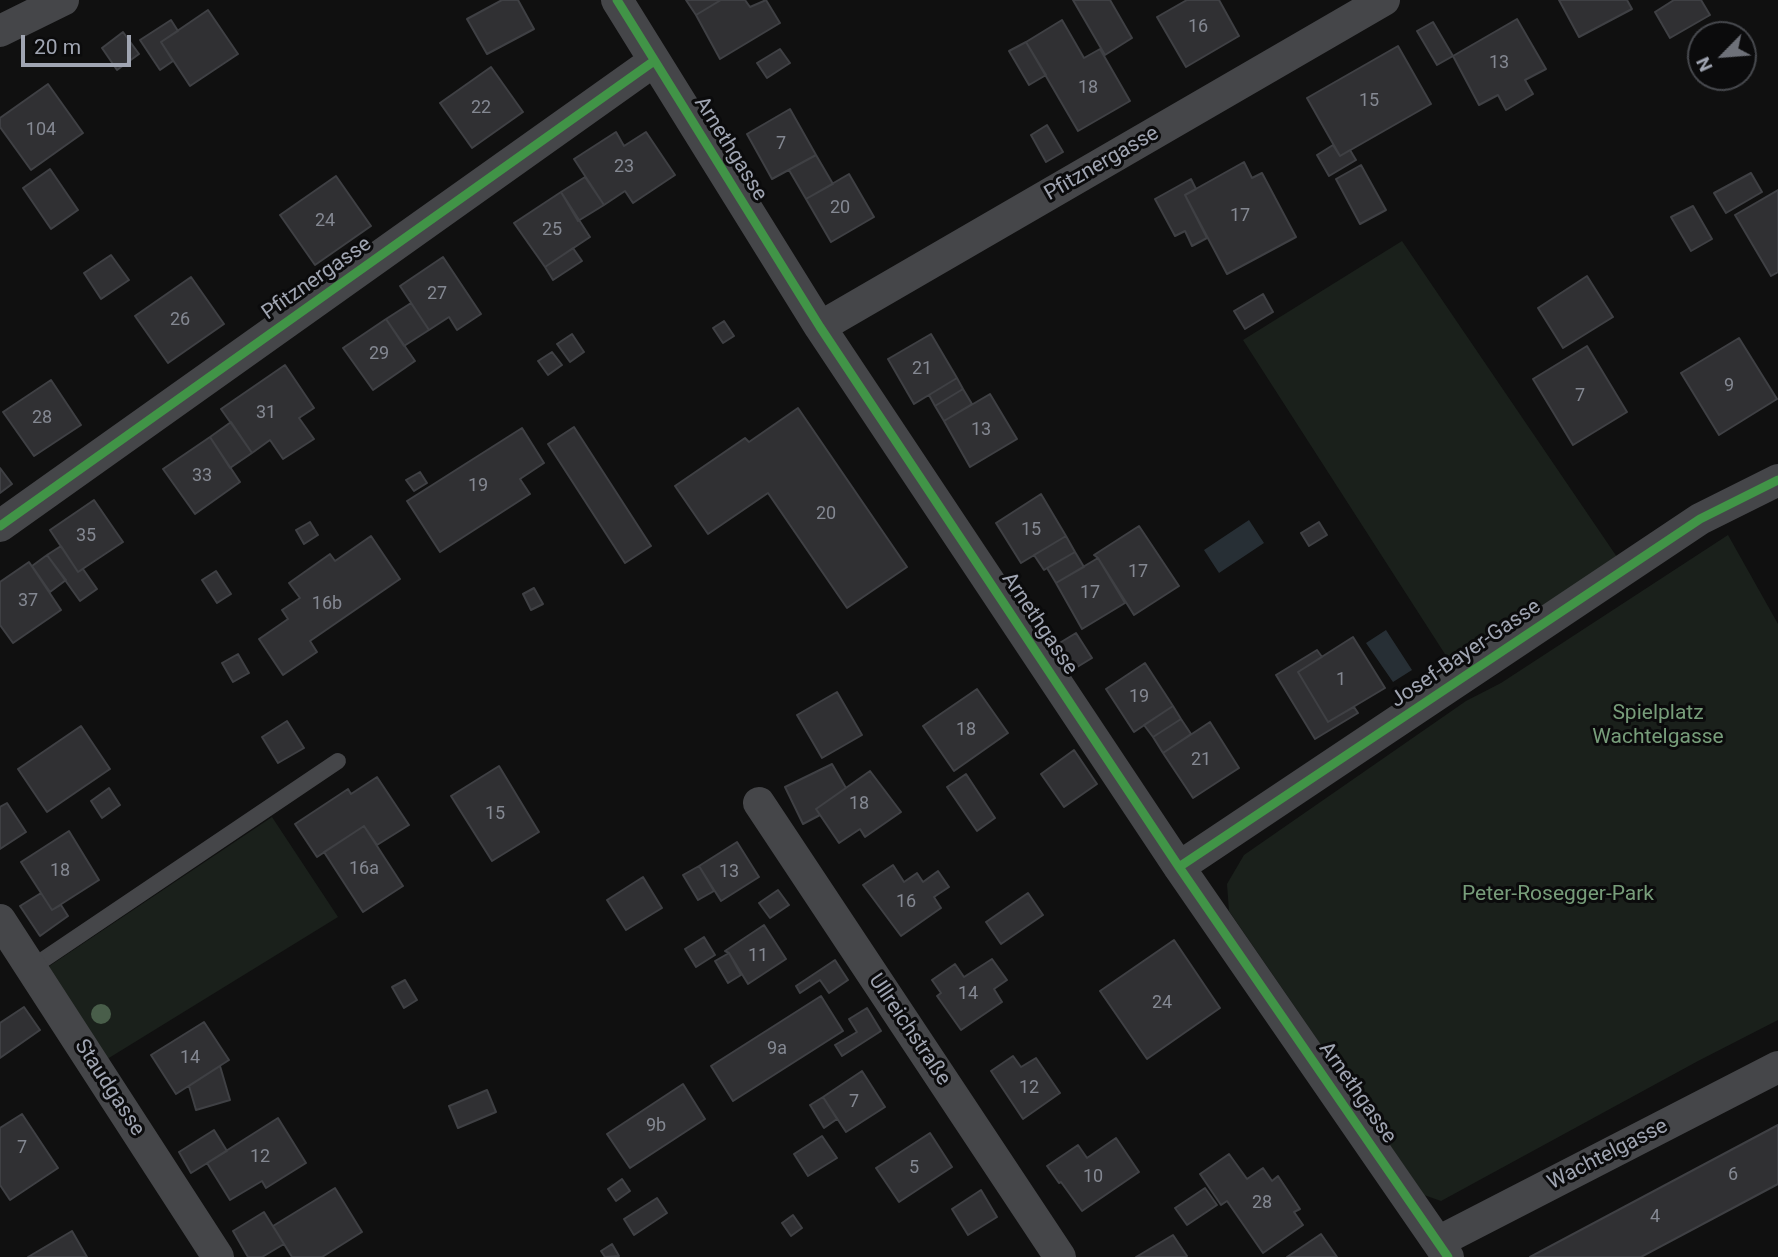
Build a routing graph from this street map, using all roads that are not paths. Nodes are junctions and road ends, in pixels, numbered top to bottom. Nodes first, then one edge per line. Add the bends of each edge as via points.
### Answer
1 (63, 0) edge
2 (618, 0) edge
3 (1384, 0) edge
4 (0, 31) edge
5 (654, 61) junction
6 (820, 327) junction
7 (1778, 480) edge
8 (0, 526) edge
9 (338, 761) dead end
10 (759, 803) dead end
11 (1179, 867) junction
12 (0, 920) edge
13 (31, 968) junction
14 (1778, 1068) edge
15 (1443, 1249) edge
16 (218, 1257) edge
17 (1060, 1257) edge

1 - 4 street
2 - 5 street, Arnethgasse
3 - 6 street, Pfitznergasse
5 - 6 street, Arnethgasse
5 - 8 street, Pfitznergasse
6 - 11 street, Arnethgasse
7 - 11 street, Josef-Bayer-Gasse via 1700,519
9 - 13 lane
10 - 17 street, Ullreichstraße
11 - 15 street, Arnethgasse
12 - 13 street, Staudgasse
13 - 16 street, Staudgasse
14 - 15 street, Wachtelgasse

